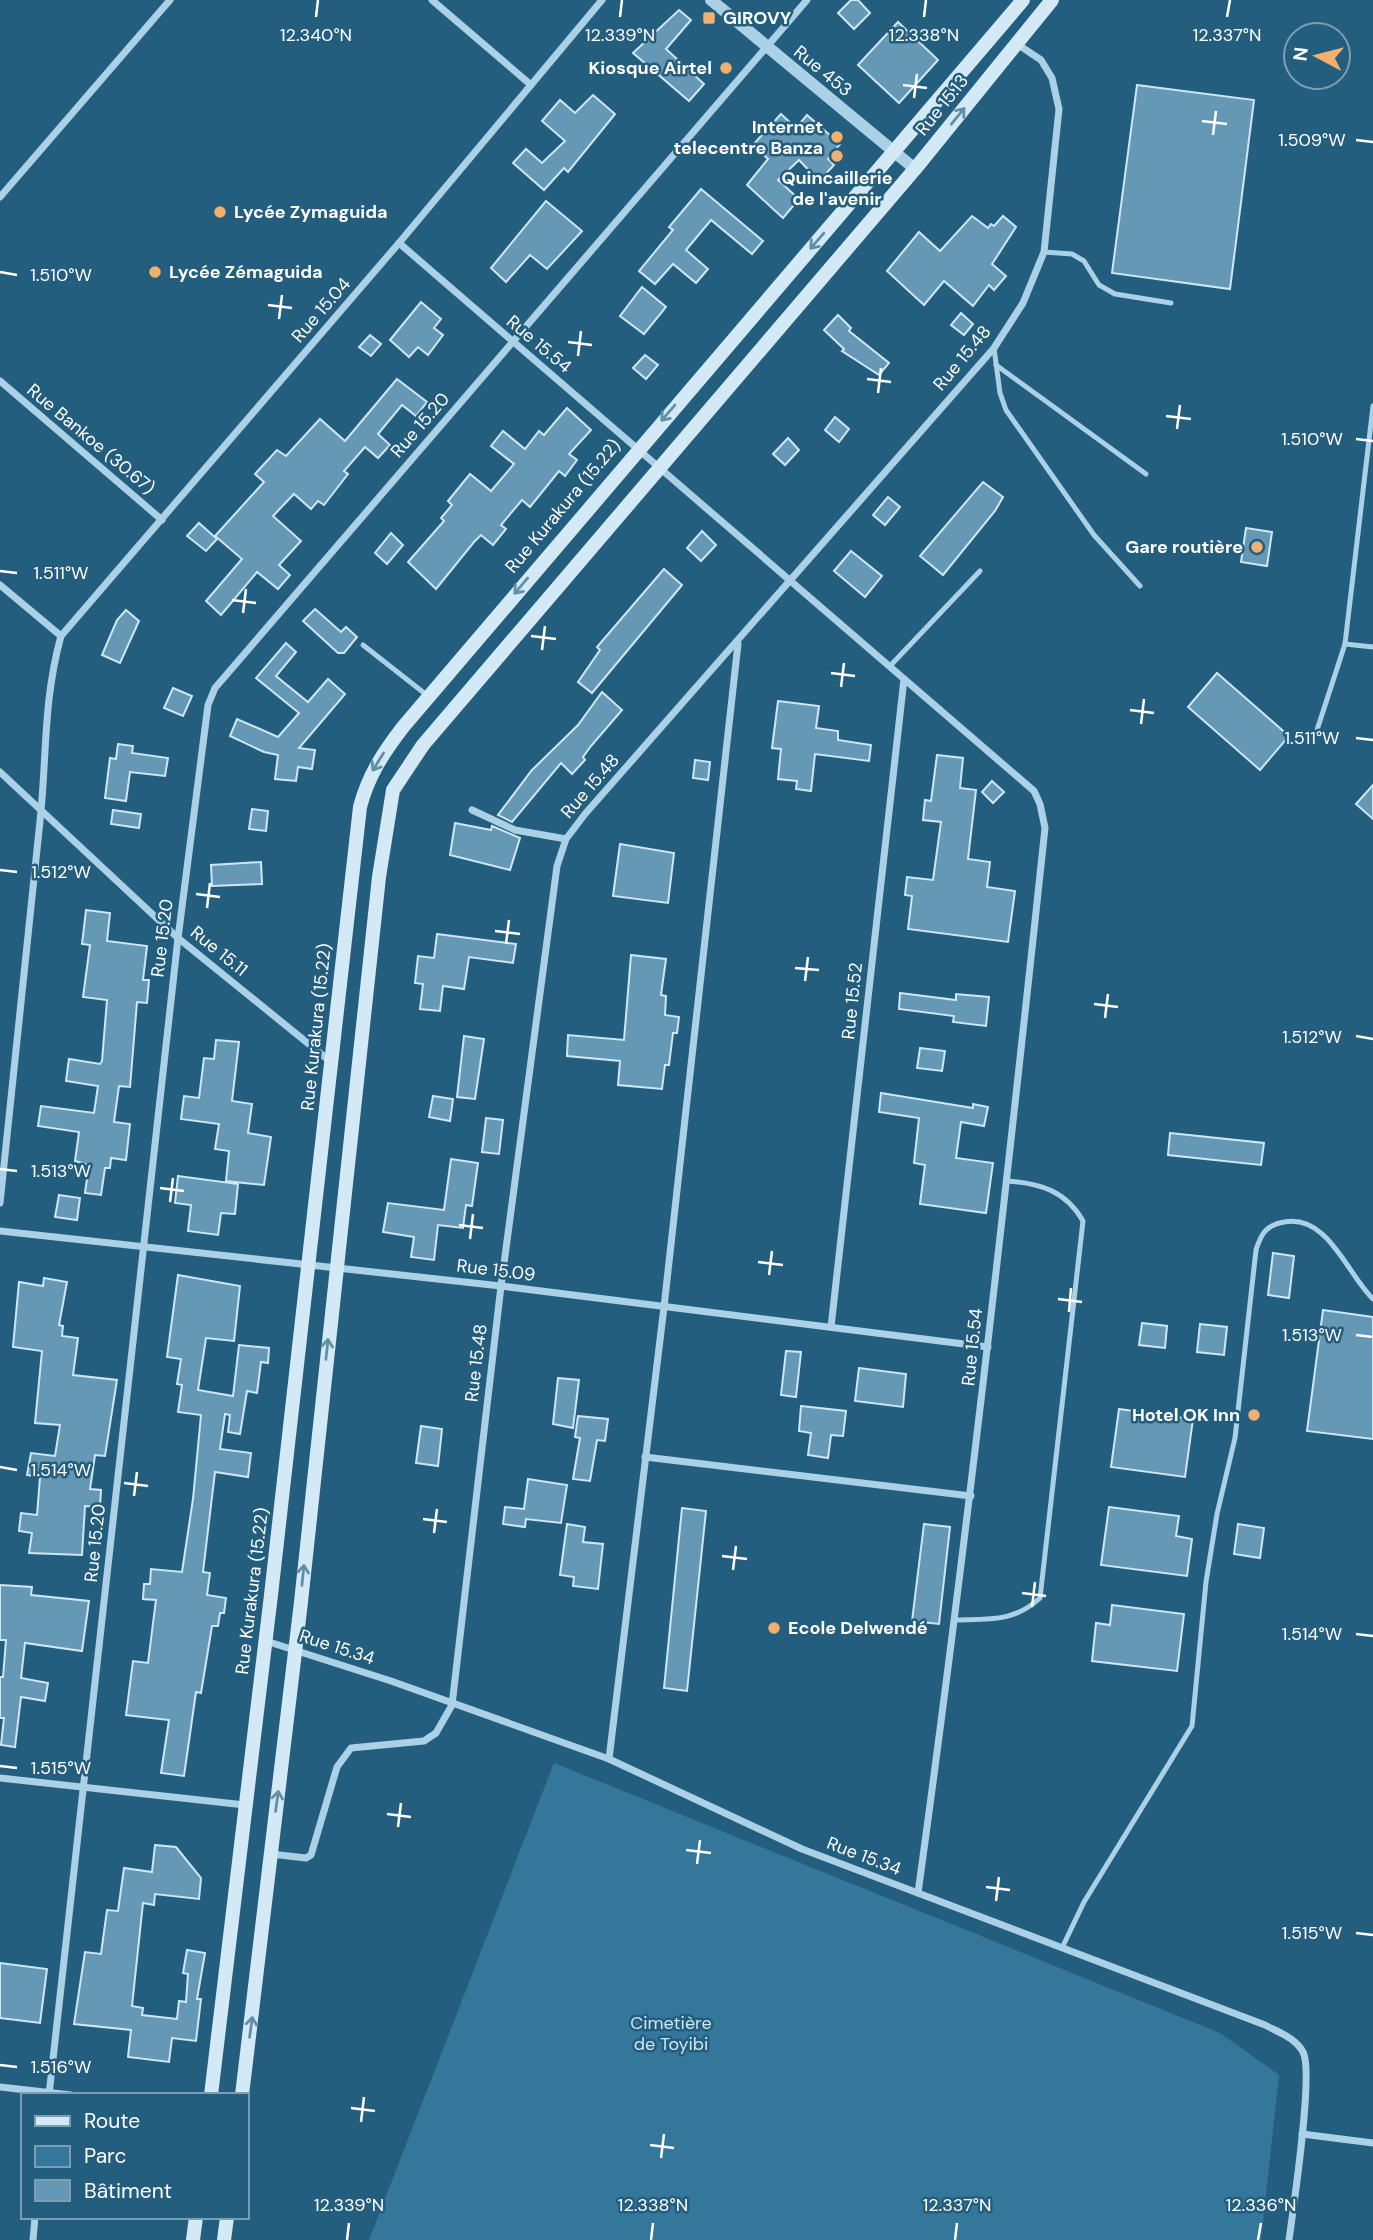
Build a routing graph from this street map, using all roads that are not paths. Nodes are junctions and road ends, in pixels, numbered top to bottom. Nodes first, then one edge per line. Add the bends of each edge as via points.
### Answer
1 (170, 0) edge
2 (432, 0) edge
3 (602, 0) edge
4 (711, 0) edge
5 (807, 0) edge
6 (1023, 0) edge
7 (1052, 0) edge
8 (1016, 43) junction
9 (767, 48) junction
10 (531, 85) junction
11 (894, 152) junction
12 (915, 169) junction
13 (0, 197) edge
14 (399, 243) junction
15 (1044, 252) junction
16 (1171, 303) dead end
17 (512, 342) junction
18 (994, 348) junction
19 (996, 365) junction
20 (0, 382) edge
21 (1373, 407) edge
22 (638, 448) junction
23 (660, 468) junction
24 (1146, 474) dead end
25 (162, 520) junction
26 (980, 571) dead end
27 (789, 580) junction
28 (0, 585) edge
29 (1140, 586) dead end
30 (61, 636) junction
31 (738, 643) junction
32 (1345, 644) junction
33 (363, 645) dead end
34 (1373, 647) edge
35 (890, 666) junction
36 (904, 679) junction
37 (428, 696) junction
38 (1317, 730) dead end
39 (0, 772) edge
40 (41, 810) junction
41 (472, 810) dead end
42 (566, 839) junction
43 (178, 937) junction
44 (332, 1063) junction
45 (1007, 1181) junction
46 (0, 1203) edge
47 (0, 1231) edge
48 (143, 1248) junction
49 (307, 1266) junction
50 (335, 1268) junction
51 (501, 1286) junction
52 (1373, 1299) edge
53 (664, 1307) junction
54 (831, 1327) junction
55 (988, 1347) junction
56 (645, 1457) junction
57 (971, 1496) junction
58 (956, 1620) junction
59 (266, 1641) junction
60 (294, 1650) junction
61 (452, 1705) junction
62 (609, 1759) junction
63 (0, 1778) edge
64 (85, 1788) junction
65 (245, 1805) junction
66 (270, 1854) junction
67 (918, 1893) junction
68 (1062, 1948) junction
69 (0, 2087) edge
70 (50, 2093) edge
71 (211, 2093) edge
72 (242, 2093) edge
73 (1302, 2134) junction
74 (1373, 2143) edge
75 (35, 2219) edge
76 (196, 2219) edge
77 (227, 2219) edge
78 (33, 2240) edge
79 (193, 2240) edge
80 (224, 2240) edge
81 (1289, 2240) edge

1 - 13 street
2 - 10 street
3 - 10 street, Rue 15.04
4 - 9 street, Rue 453
5 - 9 street, Rue 15.20
6 - 11 main road, Rue 15.13
7 - 8 main road, Rue 15.13
12 -> 8 main road, Rue 15.13
8 - 15 street, Rue 15.48 via 1041,60 1052,78 1059,109
9 - 11 street, Rue 453
9 - 17 street, Rue 15.20
10 - 14 street, Rue 15.04
11 - 12 street, Rue 453
11 -> 22 main road, Rue Kurakura (15.22)
12 - 23 main road
14 - 17 street, Rue 15.54
14 - 25 street, Rue 15.04
15 - 16 lane via 1072,254 1084,261 1099,285 1115,294
15 - 18 street, Rue 15.48 via 1023,303
17 - 22 street, Rue 15.54
17 - 43 street, Rue 15.20 via 215,688 204,724
18 - 19 lane
18 - 27 street, Rue 15.48
19 - 24 lane
19 - 29 lane via 1006,410 1094,535
20 - 25 street, Rue Bankoe (30.67)
21 - 32 lane
22 - 23 street, Rue 15.54
22 -> 37 main road, Rue Kurakura (15.22)
23 - 27 street, Rue 15.54
23 - 50 main road via 424,745 393,790
25 - 30 street, Rue 15.04
26 - 35 lane
27 - 31 street, Rue 15.48
27 - 35 street, Rue 15.54
28 - 30 street
30 - 40 street via 47,706
31 - 42 street, Rue 15.48
31 - 53 street
32 - 34 lane
32 - 38 lane
33 - 37 lane
35 - 36 street, Rue 15.54
36 - 45 street, Rue 15.54 via 1034,791 1045,828
36 - 54 street, Rue 15.52
37 -> 44 main road, Rue Kurakura (15.22) via 374,765 360,807
39 - 40 street, Rue 15.11
40 - 43 street, Rue 15.11
40 - 46 street
41 - 42 street via 515,830
42 - 51 street, Rue 15.48 via 558,866
43 - 44 street, Rue 15.11
43 - 48 street, Rue 15.20
44 - 49 main road, Rue Kurakura (15.22)
45 - 55 street, Rue 15.54
45 - 58 lane via 1058,1191 1083,1221 1040,1598 1025,1612 1004,1618
47 - 48 street, Rue 15.09
48 - 49 street, Rue 15.09
48 - 64 street, Rue 15.20
49 - 50 street, Rue 15.09
49 - 59 main road, Rue Kurakura (15.22)
50 - 51 street, Rue 15.09
60 -> 50 main road
51 - 53 street, Rue 15.09
51 - 61 street, Rue 15.48
52 - 68 lane via 1331,1242 1313,1227 1294,1220 1274,1224 1261,1233 1235,1438 1206,1582 1192,1726 1084,1902
53 - 54 street, Rue 15.09
53 - 56 street
54 - 55 street, Rue 15.09
55 - 57 street, Rue 15.54
56 - 57 street
56 - 62 street
57 - 58 street, Rue 15.54
58 - 67 street, Rue 15.54
59 - 60 street, Rue 15.34
59 - 65 main road, Rue Kurakura (15.22)
60 - 61 street, Rue 15.34
66 -> 60 main road
61 - 62 street, Rue 15.34
61 - 66 street via 436,1733 424,1741 351,1748 337,1767 312,1855
62 - 67 street, Rue 15.34 via 802,1849
63 - 64 street
64 - 65 street
64 - 70 street, Rue 15.20
65 - 71 main road, Rue Kurakura (15.22)
72 -> 66 main road
67 - 68 street, Rue 15.34
68 - 73 street, Rue 15.34 via 1294,2040 1305,2054
69 - 70 street
73 - 74 street
73 - 81 street, Rue 15.34
75 - 78 street
76 - 79 main road
77 - 80 main road

